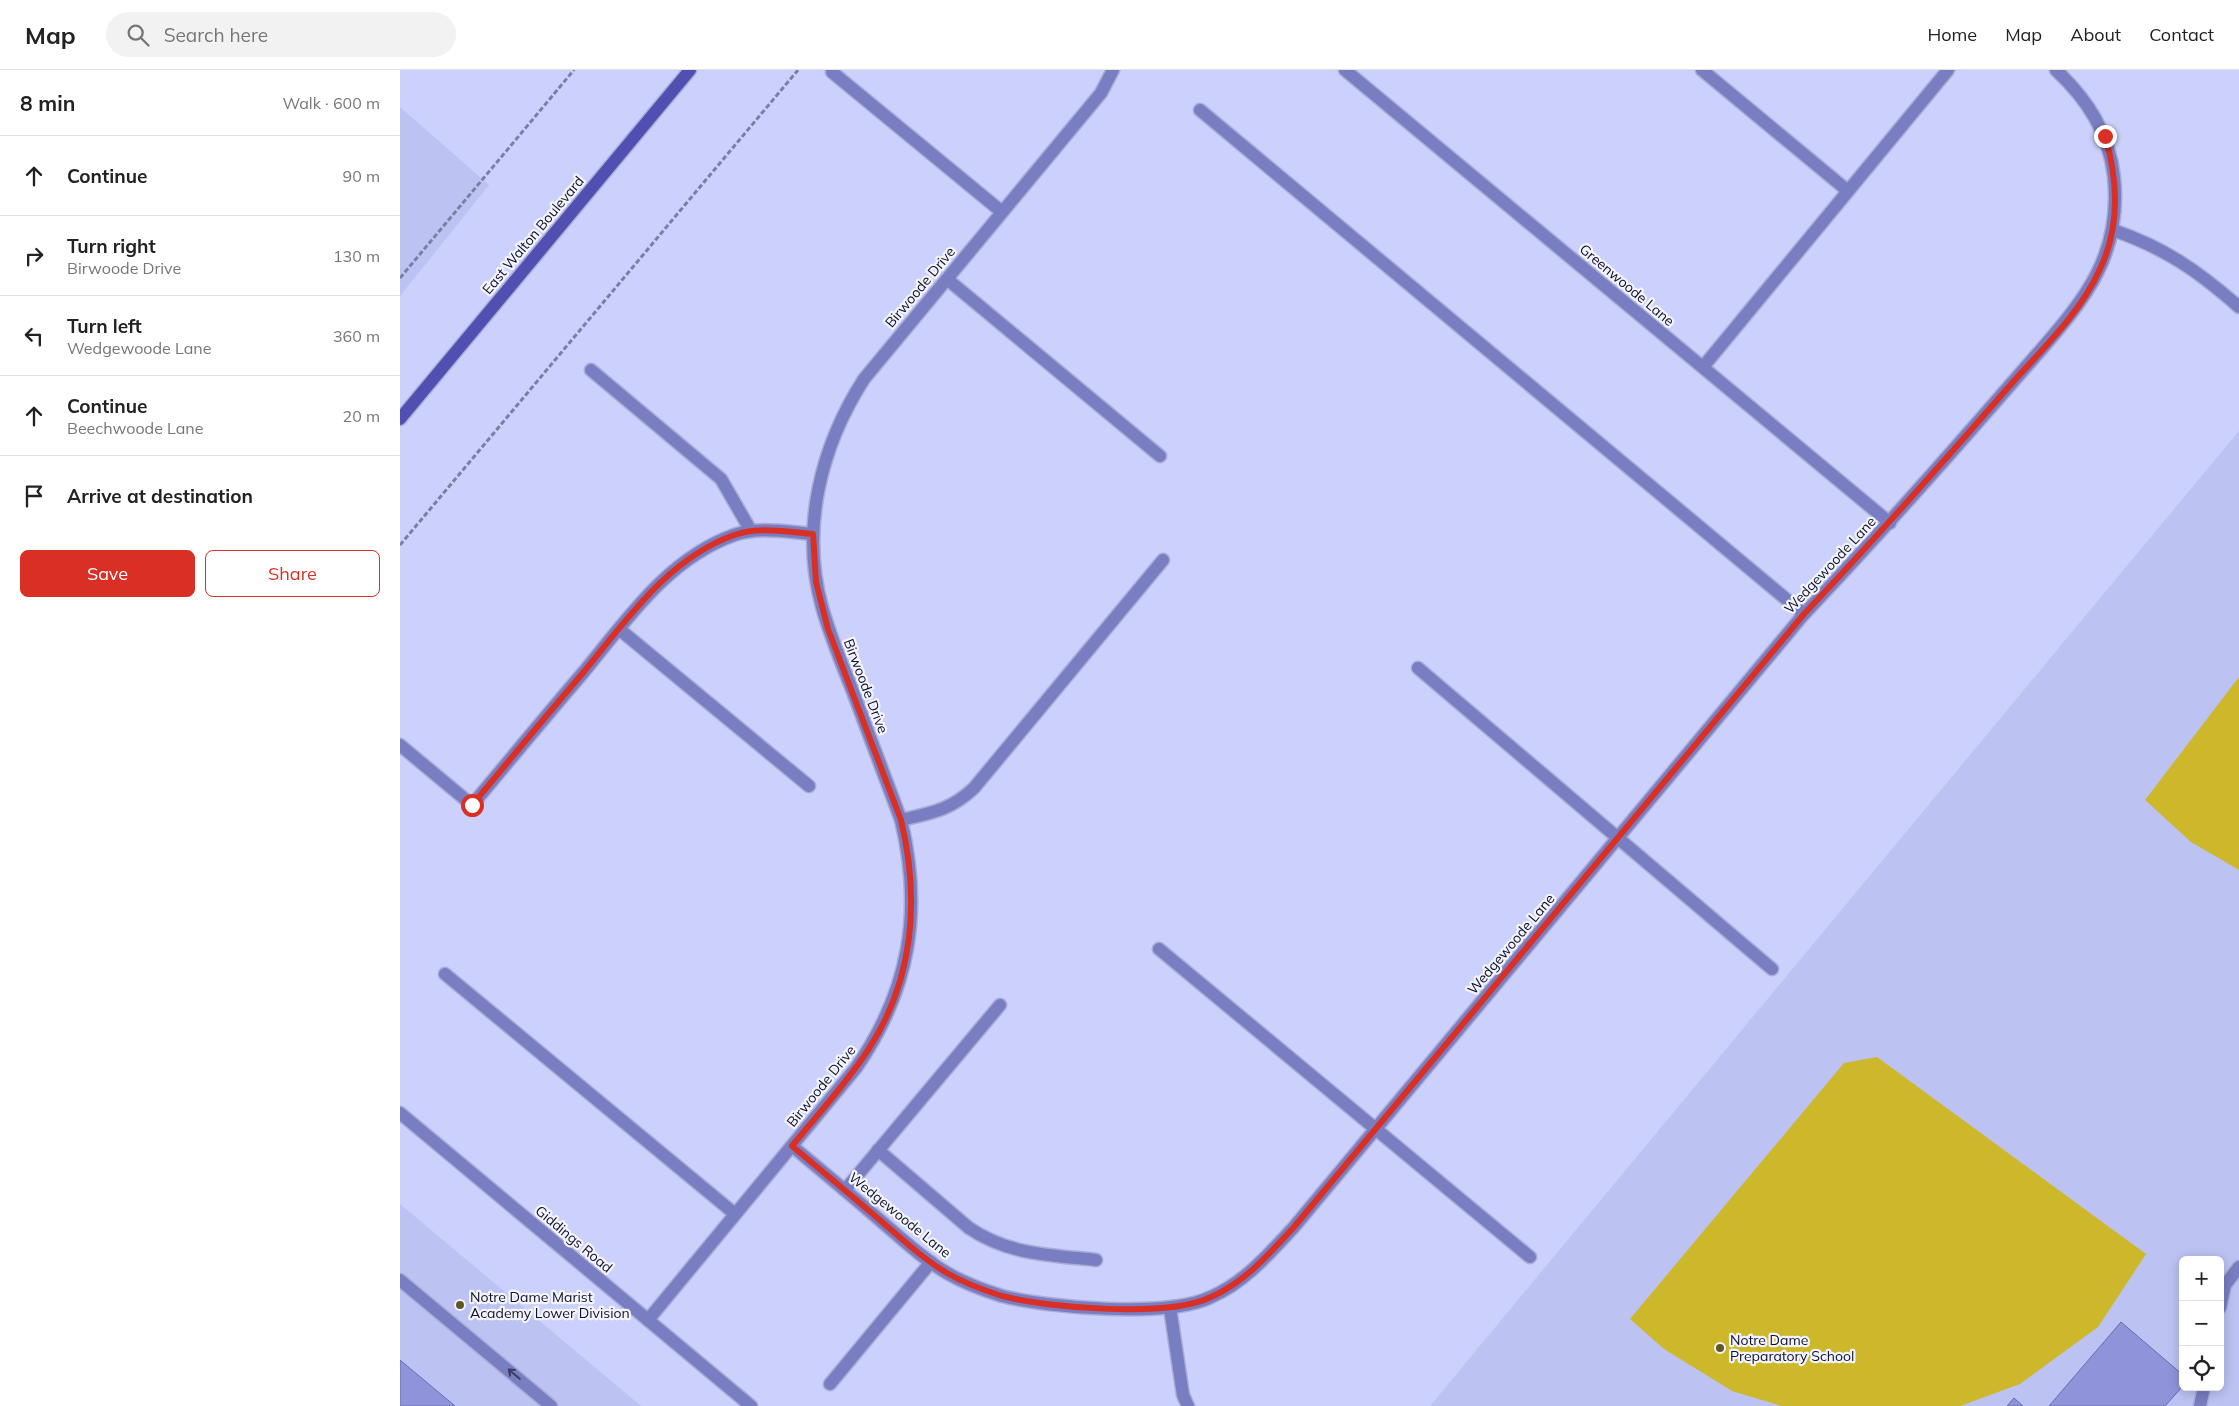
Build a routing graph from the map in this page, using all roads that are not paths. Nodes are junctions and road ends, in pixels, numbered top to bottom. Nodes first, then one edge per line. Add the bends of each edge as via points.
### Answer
1 (690, 70) edge
2 (1113, 70) edge
3 (1346, 70) edge
4 (1702, 70) edge
5 (1948, 70) edge
6 (2056, 70) edge
7 (832, 72) dead end
8 (1200, 110) dead end
9 (1848, 191) junction
10 (1002, 212) junction
11 (2112, 230) junction
12 (947, 278) junction
13 (2239, 307) edge
14 (1703, 368) junction
15 (591, 370) dead end
16 (402, 413) edge
17 (1160, 456) dead end
18 (1890, 523) junction
19 (751, 531) junction
20 (813, 534) junction
21 (1163, 560) dead end
22 (1804, 614) junction
23 (619, 629) junction
24 (1418, 668) dead end
25 (400, 745) edge
26 (809, 786) dead end
27 (901, 820) junction
28 (1618, 838) junction
29 (1160, 950) dead end
30 (1772, 969) dead end
31 (445, 974) dead end
32 (1000, 1005) dead end
33 (400, 1113) edge
34 (1376, 1129) junction
35 (792, 1146) junction
36 (878, 1150) junction
37 (845, 1190) junction
38 (735, 1214) junction
39 (1530, 1258) dead end
40 (1096, 1260) dead end
41 (931, 1262) junction
42 (2239, 1267) edge
43 (400, 1280) edge
44 (2222, 1301) edge
45 (1170, 1308) junction
46 (648, 1320) junction
47 (830, 1384) dead end
48 (2203, 1391) edge
49 (551, 1406) edge
50 (750, 1406) edge
51 (1188, 1406) edge
52 (2200, 1406) edge

1 - 16 main road, East Walton Boulevard
2 - 10 street, Birwoode Drive via 1101,93
3 - 14 street, Greenwoode Lane
4 - 9 street
5 - 9 street
6 - 11 street, Wedgewoode Lane via 2088,105 2105,136 2115,185
7 - 10 street
8 - 22 street
9 - 14 street
10 - 12 street, Birwoode Drive
11 - 13 street via 2173,256
11 - 18 street, Wedgewoode Lane via 2101,268 2076,310
12 - 17 street
12 - 20 street, Birwoode Drive via 878,360 850,400 823,466
14 - 18 street, Greenwoode Lane
15 - 19 street via 721,480
18 - 22 street, Wedgewoode Lane
19 - 20 street
19 - 23 street via 721,540 683,563 645,598
20 - 27 street, Birwoode Drive via 816,582 824,613
21 - 27 street via 974,788 940,811
22 - 28 street, Wedgewoode Lane
23 - 25 street via 472,805
23 - 26 street
24 - 28 street
27 - 35 street, Birwoode Drive via 911,868 912,904 906,958 891,1007 856,1068
28 - 30 street
28 - 34 street, Wedgewoode Lane
29 - 34 street
31 - 38 street
32 - 36 street
33 - 46 street, Giddings Road
34 - 39 street
34 - 45 street, Wedgewoode Lane via 1294,1227 1254,1269 1210,1298
35 - 37 street, Wedgewoode Lane
35 - 38 street, Birwoode Drive
36 - 37 street
36 - 40 street via 985,1238 1020,1251
37 - 41 street, Wedgewoode Lane
38 - 46 street, Birwoode Drive
41 - 45 street, Wedgewoode Lane via 970,1284 1022,1300 1082,1306
41 - 47 street
42 - 44 street via 2225,1286
49 -> 43 street
45 - 51 street
46 - 50 street, Giddings Road
48 - 52 street

